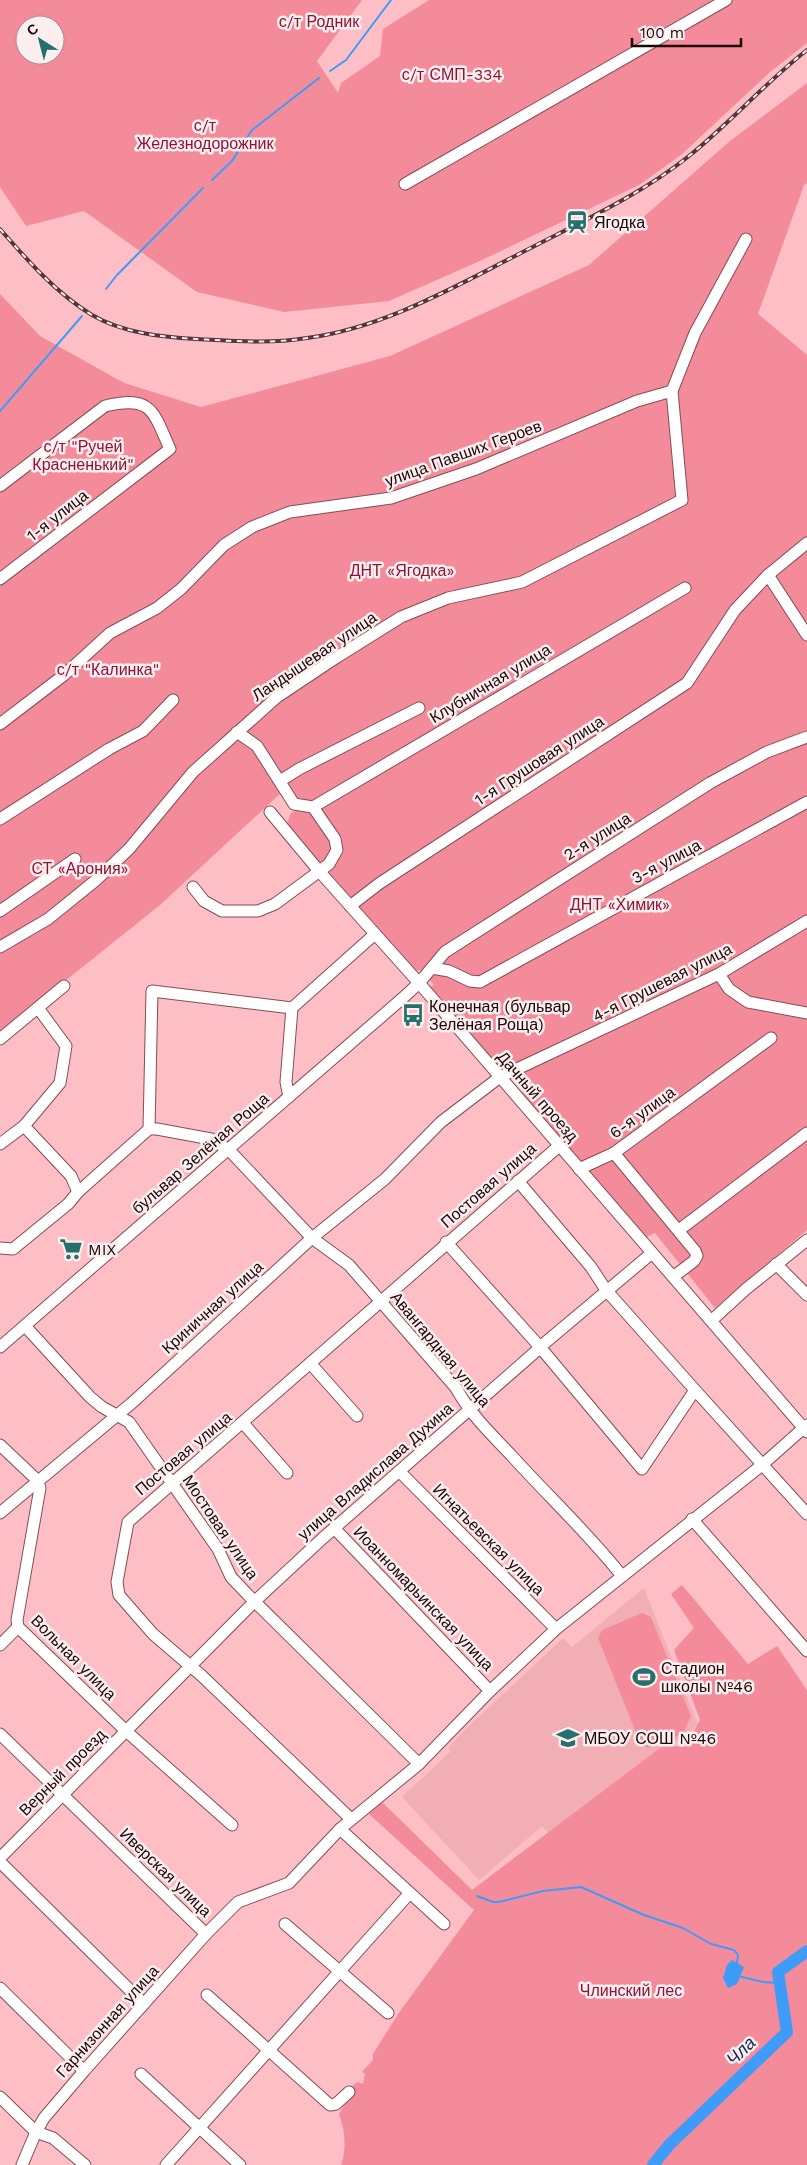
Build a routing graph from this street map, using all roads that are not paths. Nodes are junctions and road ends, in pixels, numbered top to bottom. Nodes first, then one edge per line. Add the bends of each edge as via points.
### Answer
1 (726, 0) edge
2 (405, 184) dead end
3 (746, 238) dead end
4 (672, 391) junction
5 (0, 486) edge
6 (807, 543) edge
7 (768, 575) junction
8 (0, 579) edge
9 (685, 588) dead end
10 (807, 635) edge
11 (173, 700) dead end
12 (419, 708) dead end
13 (0, 724) edge
14 (237, 732) junction
15 (807, 737) edge
16 (280, 782) junction
17 (807, 802) edge
18 (313, 807) junction
19 (270, 812) dead end
20 (0, 819) edge
21 (75, 859) dead end
22 (319, 871) junction
23 (193, 887) dead end
24 (350, 906) junction
25 (0, 911) edge
26 (807, 921) edge
27 (375, 934) junction
28 (0, 947) edge
29 (432, 968) junction
30 (719, 974) junction
31 (420, 983) junction
32 (64, 986) dead end
33 (38, 1008) junction
34 (292, 1008) junction
35 (807, 1013) edge
36 (0, 1038) edge
37 (770, 1038) dead end
38 (500, 1077) junction
39 (289, 1097) junction
40 (441, 1122) joint
41 (24, 1126) junction
42 (149, 1129) junction
43 (807, 1133) edge
44 (0, 1144) edge
45 (558, 1146) junction
46 (229, 1150) junction
47 (614, 1153) junction
48 (579, 1168) junction
49 (518, 1181) junction
50 (78, 1192) junction
51 (679, 1230) junction
52 (312, 1238) junction
53 (807, 1240) edge
54 (446, 1242) junction
55 (0, 1248) edge
56 (652, 1253) junction
57 (776, 1264) junction
58 (673, 1278) junction
59 (606, 1290) junction
60 (807, 1295) edge
61 (379, 1301) junction
62 (711, 1321) junction
63 (25, 1326) junction
64 (0, 1347) edge
65 (541, 1347) junction
66 (310, 1362) junction
67 (695, 1390) junction
68 (468, 1410) junction
69 (116, 1415) junction
70 (357, 1416) dead end
71 (243, 1423) junction
72 (806, 1428) edge
73 (0, 1445) edge
74 (762, 1465) junction
75 (399, 1471) junction
76 (287, 1473) dead end
77 (37, 1480) junction
78 (173, 1483) junction
79 (0, 1513) edge
80 (807, 1514) edge
81 (692, 1520) junction
82 (334, 1528) junction
83 (622, 1576) junction
84 (254, 1602) junction
85 (18, 1626) junction
86 (556, 1629) junction
87 (0, 1645) edge
88 (807, 1651) edge
89 (190, 1666) junction
90 (490, 1691) junction
91 (126, 1731) junction
92 (0, 1734) edge
93 (419, 1764) junction
94 (62, 1793) junction
95 (351, 1819) junction
96 (232, 1825) dead end
97 (340, 1828) junction
98 (0, 1860) edge
99 (409, 1894) junction
100 (286, 1924) dead end
101 (444, 1924) dead end
102 (206, 1934) junction
103 (338, 1972) junction
104 (0, 1988) edge
105 (207, 1995) dead end
106 (144, 2004) junction
107 (388, 2013) dead end
108 (268, 2050) junction
109 (84, 2071) junction
110 (141, 2074) dead end
111 (349, 2092) dead end
112 (0, 2097) edge
113 (199, 2128) junction
114 (36, 2132) junction
115 (22, 2165) edge
116 (85, 2165) edge
117 (166, 2165) edge
118 (240, 2165) edge

1 - 2 street
3 - 4 street via 695,333
4 - 13 street, улица Павших Героев via 636,401 476,469 391,498 290,512 235,536 181,589 157,608 110,633 64,675
4 - 14 street, Ландышевая улица via 682,500 522,582 448,598 401,617 277,697
5 - 8 street, 1-я улица via 105,406 125,401 139,403 152,410 170,449
6 - 7 street, 1-я Грушовая улица
7 - 10 street
7 - 24 street, 1-я Грушовая улица via 726,622 687,682 380,883
9 - 18 street, Клубничная улица
11 - 20 street via 143,731
12 - 16 street via 299,769
14 - 16 street via 257,746
14 - 28 street, Ландышевая улица via 193,772 129,849 95,881 48,919
15 - 29 street, 2-я улица via 767,752 710,784 445,952
16 - 18 street via 294,804
17 - 29 street, 3-я улица via 480,982 470,982 449,971
18 - 22 street via 334,840 336,850 330,864
19 - 22 street, Дачный проезд
21 - 25 street
22 - 23 street via 275,904 258,911 222,911 204,900
22 - 24 street, Дачный проезд
24 - 27 street, Дачный проезд
26 - 30 street, 4-я Грушевая улица
27 - 31 street, Дачный проезд
27 - 34 street
29 - 31 street, 2-я улица
30 - 35 street via 729,989 748,1002
30 - 38 street, 4-я Грушевая улица
31 - 38 street, Дачный проезд
31 - 39 street, бульвар Зелёная Роща
32 - 33 street
33 - 36 street
33 - 41 street via 66,1046 66,1055 60,1083
34 - 39 street via 286,1082
34 - 42 street via 152,991
37 - 47 street, 6-я улица
38 - 40 street, 4-я Грушевая улица
38 - 45 street, Дачный проезд
39 - 46 street, бульвар Зелёная Роща
40 - 52 street, Криничная улица via 385,1179
41 - 44 street
41 - 50 street via 71,1176
42 - 46 street, Авангардная улица via 211,1139
42 - 50 street
43 - 51 street
45 - 48 street, Дачный проезд
45 - 49 street, Постовая улица
46 - 52 street, Авангардная улица
46 - 63 street, бульвар Зелёная Роща
47 - 48 street
47 - 51 street, 6-я улица
48 - 56 street, Дачный проезд
49 - 54 street, Постовая улица
49 - 59 street via 592,1267
50 - 55 street via 13,1249
51 - 58 street, 6-я улица via 697,1256
52 - 61 street, Авангардная улица via 349,1265
52 - 69 street, Криничная улица
53 - 57 street
54 - 61 street, Постовая улица
54 - 65 street
56 - 58 street, Дачный проезд
56 - 59 street, улица Владислава Духина
57 - 60 street
57 - 62 street
58 - 62 street, Дачный проезд
59 - 65 street, улица Владислава Духина
59 - 67 street
61 - 66 street, Постовая улица
61 - 68 street, Авангардная улица via 456,1388
62 - 72 street, Дачный проезд
63 - 64 street, бульвар Зелёная Роща
63 - 69 street, Мостовая улица via 90,1397
65 - 67 street via 642,1469
65 - 68 street, улица Владислава Духина
66 - 70 street
66 - 71 street, Постовая улица
67 - 74 street
68 - 75 street, улица Владислава Духина
68 - 83 street, Авангардная улица via 593,1540
69 - 77 street, Криничная улица
69 - 78 street, Мостовая улица via 129,1422
71 - 76 street
71 - 78 street, Постовая улица
72 - 74 street, Иверская улица
73 - 77 street
74 - 80 street
74 - 81 street, Иверская улица
75 - 82 street, улица Владислава Духина
75 - 86 street, Игнатьевская улица
77 - 79 street, Криничная улица
77 - 85 street, Вольная улица via 40,1498
78 - 84 street, Мостовая улица via 218,1549 232,1577
78 - 89 street, Постовая улица via 128,1522 116,1589 153,1634
81 - 83 street, Иверская улица
81 - 88 street
82 - 84 street, улица Владислава Духина
82 - 90 street, Иоанномарьинская улица
83 - 86 street, Иверская улица
84 - 89 street, Верный проезд
84 - 93 street, Мостовая улица
85 - 87 street
85 - 91 street, Вольная улица
86 - 90 street, Иверская улица
89 - 91 street, Верный проезд
89 - 95 street, Постовая улица
90 - 93 street, Иверская улица
91 - 94 street, Верный проезд
91 - 96 street, Вольная улица
92 - 94 street, Иверская улица
93 - 95 street, Иверская улица
94 - 98 street, Верный проезд
94 - 102 street, Иверская улица
95 - 97 street, Иверская улица
97 - 99 street
97 - 102 street, Иверская улица via 289,1883 238,1902
98 - 106 street
99 - 101 street
99 - 103 street
100 - 103 street
102 - 106 street, Гарнизонная улица
103 - 107 street
103 - 108 street
104 - 109 street
105 - 108 street
106 - 109 street, Гарнизонная улица
108 - 111 street via 330,2105 336,2104
108 - 113 street
109 - 114 street, Гарнизонная улица
110 - 113 street
112 - 114 street
113 - 117 street
113 - 118 street
114 - 115 street, Гарнизонная улица
114 - 116 street via 54,2138

